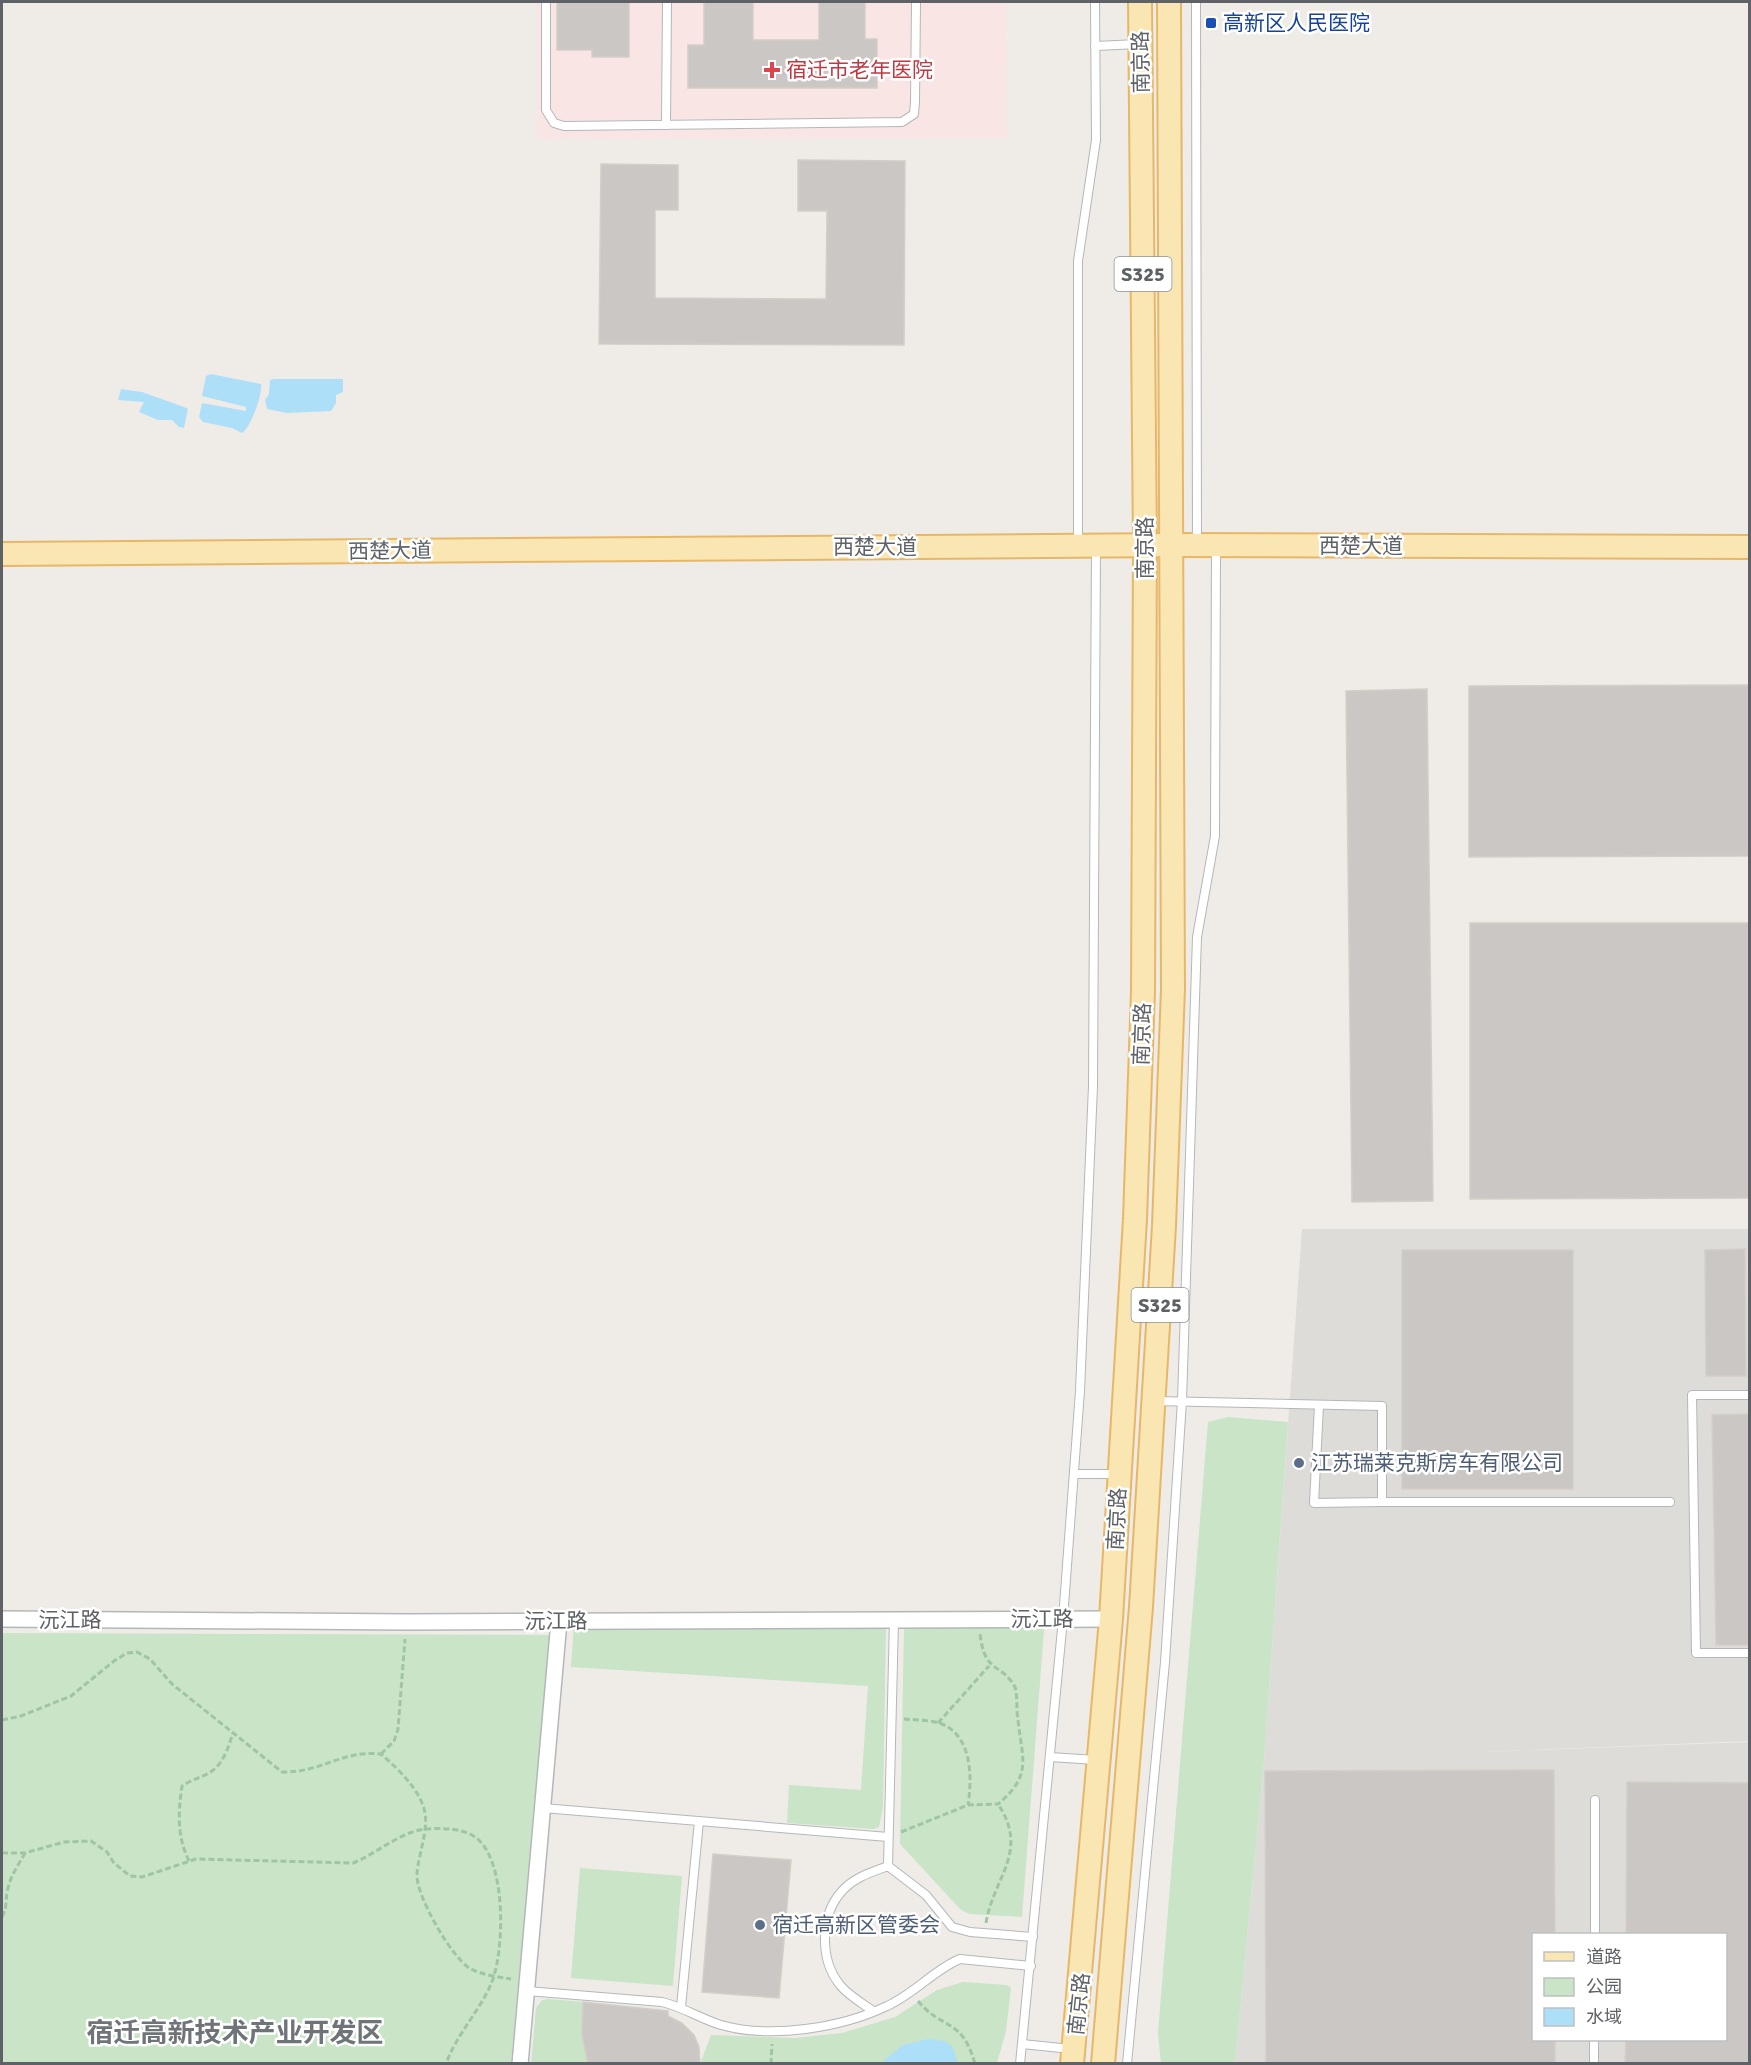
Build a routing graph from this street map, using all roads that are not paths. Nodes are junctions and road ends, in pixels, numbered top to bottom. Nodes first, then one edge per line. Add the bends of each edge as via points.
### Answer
1 (546, 2) edge
2 (667, 2) edge
3 (916, 2) edge
4 (1095, 2) edge
5 (1140, 2) edge
6 (1169, 2) edge
7 (1196, 2) edge
8 (1141, 44) junction
9 (1095, 46) junction
10 (666, 125) junction
11 (1172, 545) junction
12 (1207, 545) junction
13 (1087, 546) junction
14 (1145, 546) junction
15 (1749, 548) edge
16 (2, 554) edge
17 (1749, 1395) edge
18 (1154, 1401) junction
19 (1182, 1401) junction
20 (1319, 1405) junction
21 (1074, 1474) junction
22 (1120, 1474) junction
23 (1382, 1502) junction
24 (1670, 1502) dead end
25 (2, 1619) edge
26 (1063, 1619) junction
27 (1111, 1619) junction
28 (894, 1620) junction
29 (559, 1621) junction
30 (1749, 1653) edge
31 (1050, 1757) junction
32 (1100, 1761) junction
33 (1595, 1800) dead end
34 (543, 1809) junction
35 (699, 1821) junction
36 (888, 1837) junction
37 (888, 1866) junction
38 (1594, 1933) edge
39 (1033, 1937) junction
40 (1031, 1966) junction
41 (527, 1986) junction
42 (681, 2007) junction
43 (873, 2011) junction
44 (1594, 2041) edge
45 (1022, 2044) junction
46 (1073, 2057) edge
47 (520, 2064) edge
48 (1020, 2064) edge
49 (1103, 2064) edge
50 (1127, 2064) edge
51 (1594, 2064) edge

1 - 10 lane via 548,118 564,126
2 - 10 lane
3 - 10 lane via 915,102 910,119 892,123
4 - 9 lane
5 - 8 main road, 南京路 / S325
6 - 11 main road, 南京路 / S325
7 - 12 lane
8 - 9 lane
8 - 14 main road, 南京路 / S325
9 - 13 lane via 1096,140 1077,261
11 - 12 main road, 西楚大道
11 - 14 main road, 西楚大道
11 - 18 main road, 南京路 / S325 via 1173,989
12 - 15 main road, 西楚大道
12 - 19 lane via 1215,836 1197,937
13 - 14 main road, 西楚大道
13 - 16 main road, 西楚大道
13 - 21 lane via 1094,1086
14 - 22 main road, 南京路 / S325 via 1143,991
17 - 30 lane via 1692,1395 1696,1653
18 - 19 lane
18 - 49 main road, 南京路 / S325
19 - 20 lane
19 - 50 lane via 1165,1662
20 - 23 lane via 1382,1406
20 - 23 lane via 1314,1503
21 - 22 lane
21 - 26 lane
22 - 27 main road, 南京路 / S325
23 - 24 lane
25 - 29 street, 沅江路
26 - 27 street, 沅江路
26 - 28 street, 沅江路
26 - 31 lane
27 - 32 main road, 南京路 / S325
28 - 29 street, 沅江路
28 - 36 lane
29 - 34 street
31 - 32 lane
31 - 39 lane
32 - 46 main road, 南京路 / S325
33 - 38 lane
34 - 35 lane
34 - 41 street
35 - 36 lane
35 - 42 lane
36 - 37 lane
37 - 39 lane via 926,1895 952,1927
37 - 43 lane via 854,1880 842,1891 826,1923 824,1940 839,1984
39 - 40 lane
40 - 43 lane via 960,1959 912,1993
40 - 45 lane
41 - 42 lane
41 - 47 street
42 - 43 lane via 720,2024 773,2031 819,2027
44 - 51 lane
45 - 46 lane
45 - 48 lane

